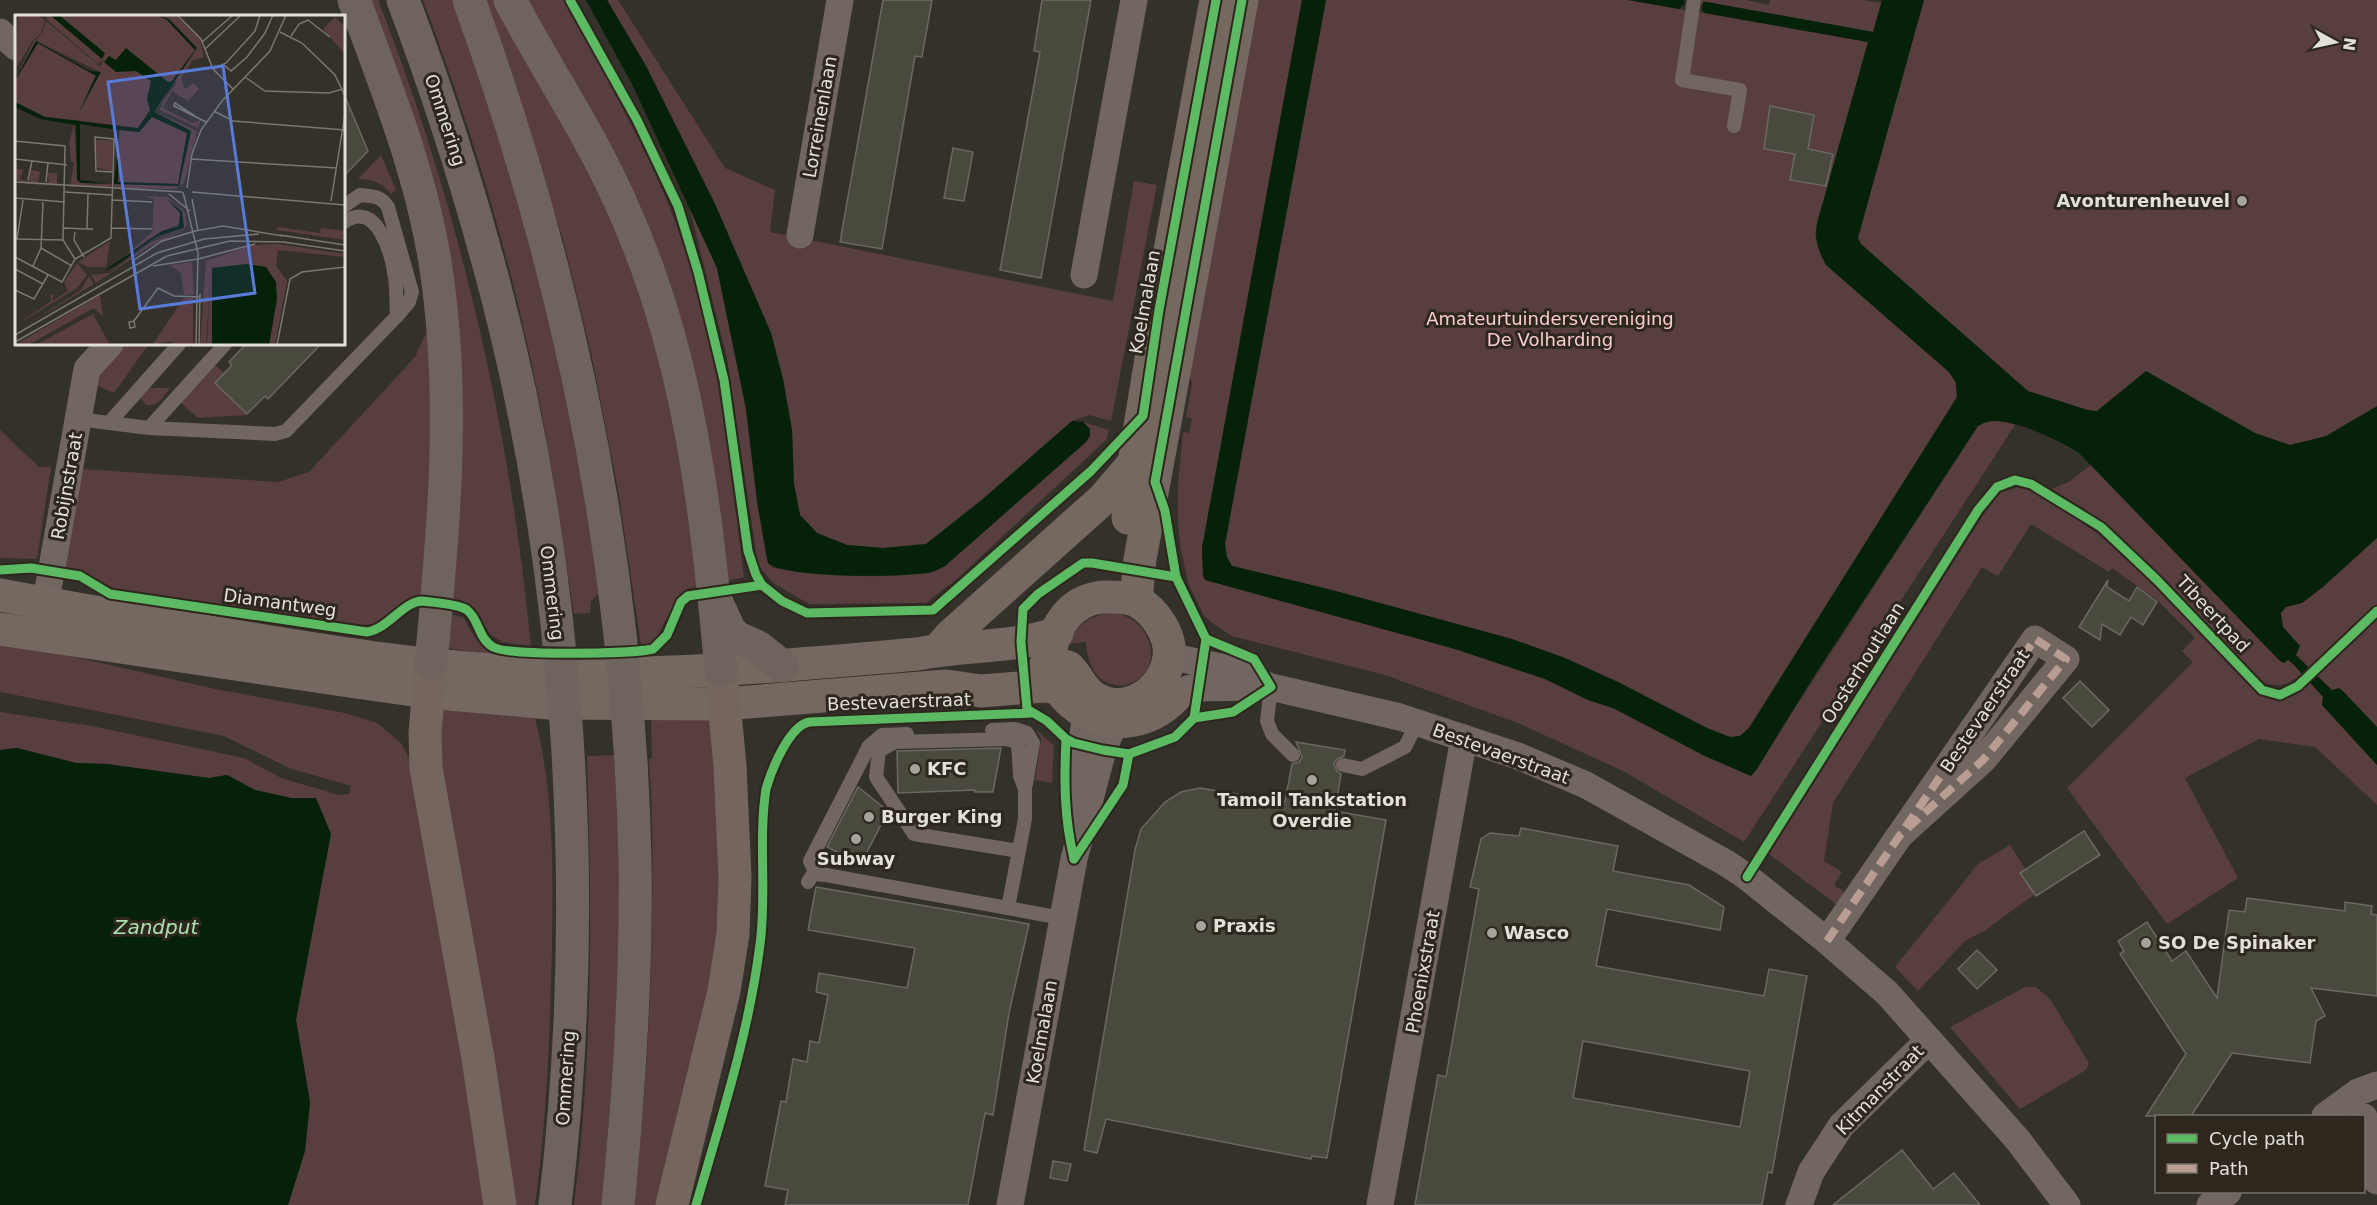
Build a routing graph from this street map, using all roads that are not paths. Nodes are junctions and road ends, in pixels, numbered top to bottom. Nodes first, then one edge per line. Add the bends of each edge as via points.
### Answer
1 (354, 0) edge
2 (403, 0) edge
3 (469, 0) edge
4 (510, 0) edge
5 (840, 0) edge
6 (1134, 0) edge
7 (1216, 0) edge
8 (1242, 0) edge
9 (1694, 0) edge
10 (0, 32) edge
11 (15, 46) edge
12 (1734, 126) dead end
13 (345, 205) edge
14 (345, 221) edge
15 (800, 235) dead end
16 (1084, 275) dead end
17 (397, 316) junction
18 (109, 345) edge
19 (178, 345) edge
20 (224, 345) edge
21 (78, 419) junction
22 (109, 423) junction
23 (149, 428) junction
24 (1134, 463) junction
25 (713, 592) junction
26 (0, 595) edge
27 (1125, 598) junction
28 (46, 604) junction
29 (0, 629) edge
30 (40, 636) junction
31 (938, 650) junction
32 (1169, 656) junction
33 (1056, 662) junction
34 (782, 666) junction
35 (721, 670) junction
36 (429, 678) junction
37 (534, 687) junction
38 (1271, 687) junction
39 (1177, 694) joint
40 (724, 704) junction
41 (1109, 713) junction
42 (1417, 723) junction
43 (1464, 738) junction
44 (1293, 755) dead end
45 (1343, 765) dead end
46 (1023, 782) junction
47 (1899, 836) junction
48 (1019, 851) junction
49 (826, 875) junction
50 (808, 882) dead end
51 (1008, 908) junction
52 (1062, 918) junction
53 (1827, 941) junction
54 (1929, 1040) junction
55 (2366, 1103) edge
56 (2328, 1115) edge
57 (2377, 1181) edge
58 (2226, 1193) edge
59 (500, 1205) edge
60 (555, 1205) edge
61 (618, 1205) edge
62 (672, 1205) edge
63 (1010, 1205) edge
64 (1380, 1205) edge
65 (1799, 1205) edge
66 (2067, 1205) edge
67 (2211, 1205) edge

1 - 36 highway via 416,178 438,282 446,388 446,455
2 - 60 highway, Ommering via 449,128 488,258 527,429 555,615 572,853 570,1018
3 - 61 highway via 535,199 573,350 590,427 617,616 630,753 635,863 630,1062
4 - 25 highway via 619,198 666,323 694,440
5 - 15 street, Lorreinenlaan
6 - 16 street
7 - 24 street, Koelmalaan
8 - 27 street via 1140,559
9 - 12 lane via 1682,80 1740,90
10 - 11 street
13 - 17 lane via 360,195 379,197 388,207 412,292
14 - 17 lane via 350,217 367,217 383,236 395,277
17 - 23 lane via 286,431 275,434
18 - 21 street, Robijnstraat via 87,369
19 - 22 lane
20 - 23 lane
21 - 22 lane
21 - 28 street, Robijnstraat
22 - 23 lane
24 - 27 street, Koelmalaan
24 - 31 street via 1103,499
25 - 34 highway via 730,630
25 - 35 highway
26 - 28 street
27 - 32 street via 1145,607 1160,624
27 - 33 street via 1096,598 1070,612
28 - 30 street, Robijnstraat
28 - 36 street via 286,645
29 - 30 street
30 - 36 street
31 - 33 street via 1038,640
31 - 34 street
32 - 38 street, Bestevaerstraat via 1225,668
32 - 41 street via 1160,682 1146,695
33 - 40 street, Bestevaerstraat via 976,670 946,686
33 - 41 street via 1068,667 1092,697 1110,704
34 - 35 street
35 - 37 street
35 - 40 main road
36 - 37 street
36 - 59 main road via 426,768
37 - 40 street, Bestevaerstraat
38 - 39 street via 1190,688
38 - 42 street, Bestevaerstraat
38 - 44 lane via 1267,721 1272,734
39 - 41 street via 1152,714 1129,722
40 - 62 main road via 735,878 733,934 728,973
41 - 52 street, Koelmalaan
42 - 43 street, Bestevaerstraat
42 - 45 lane, Bestevaerstraat via 1405,747 1362,769
43 - 53 street, Bestevaerstraat via 1518,756 1586,786 1726,863
43 - 64 street, Phoenixstraat
46 - 48 lane via 1025,819
46 - 48 lane via 1018,743 1008,739 895,742 879,751 876,777 914,834
46 - 49 lane via 1033,743 1028,733 1015,729 882,735 868,746 810,861 814,869
47 - 47 street, Bestevaerstraat via 1983,760 2066,659 2035,639
47 - 53 street, Bestevaerstraat
48 - 51 lane
49 - 50 lane via 813,874
49 - 51 lane
51 - 52 lane
52 - 63 street, Koelmalaan
53 - 54 street, Bestevaerstraat via 1887,993
54 - 65 street, Kitmanstraat via 1841,1126 1812,1172
54 - 66 street, Bestevaerstraat via 2017,1139
55 - 56 street
55 - 57 street
58 - 67 street

